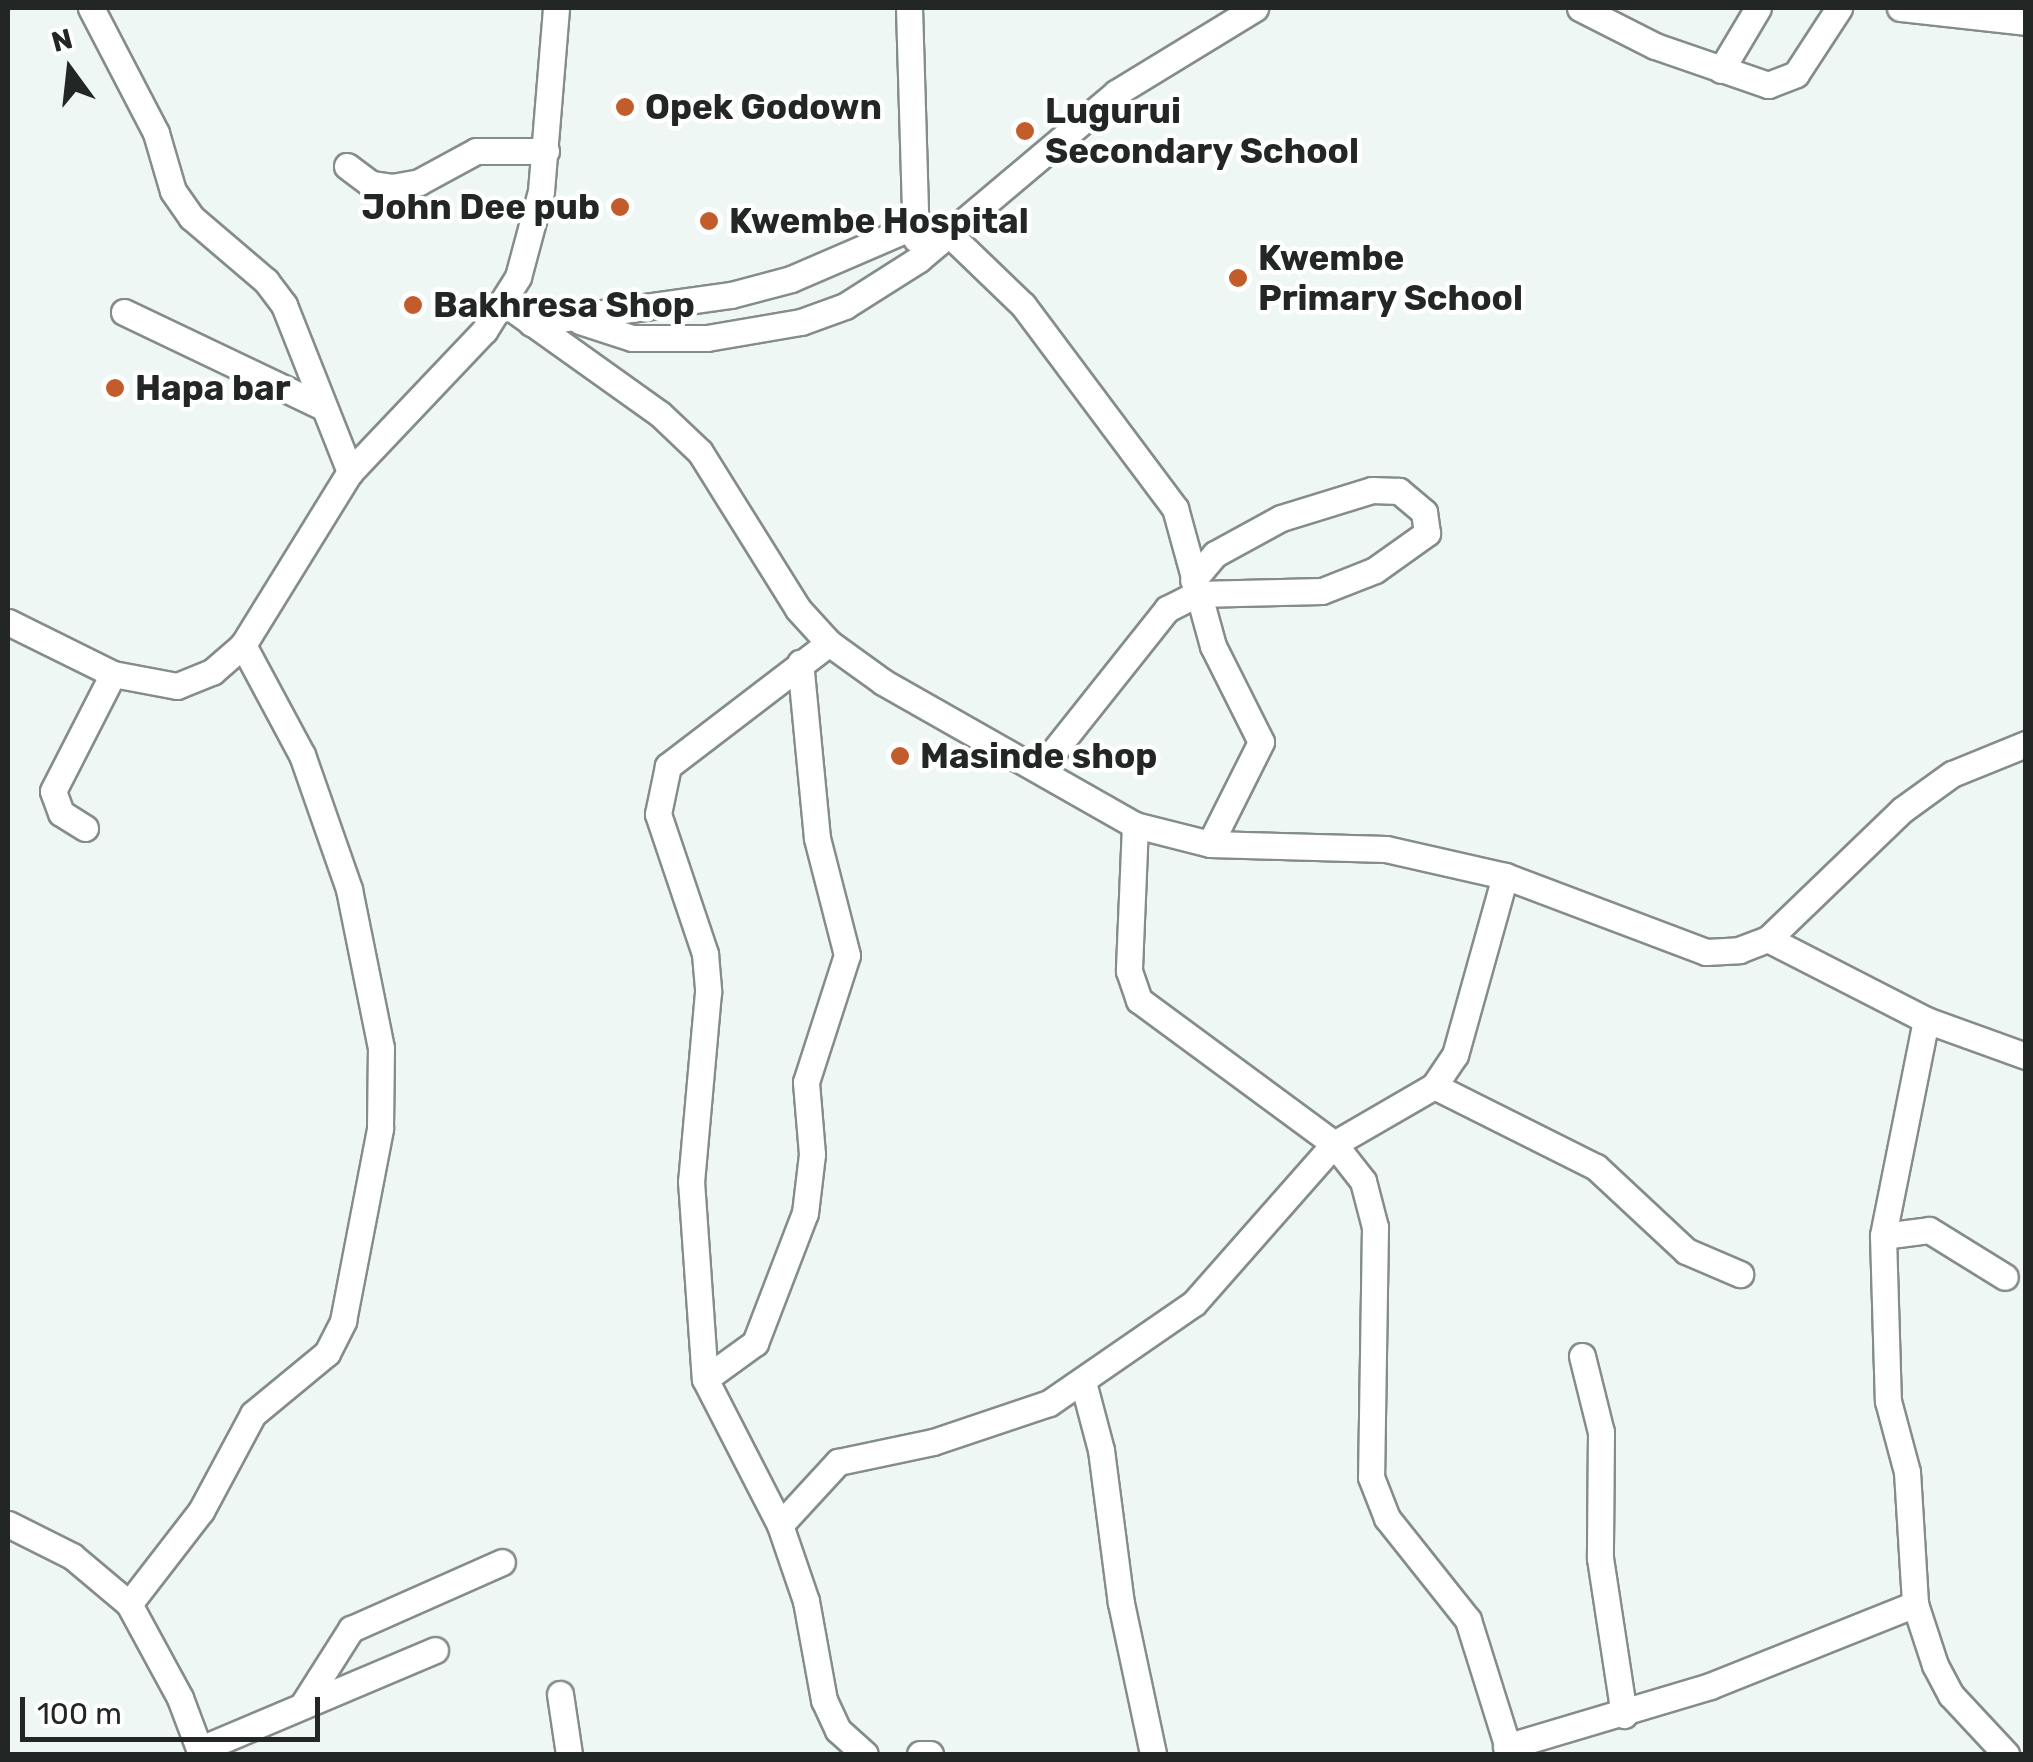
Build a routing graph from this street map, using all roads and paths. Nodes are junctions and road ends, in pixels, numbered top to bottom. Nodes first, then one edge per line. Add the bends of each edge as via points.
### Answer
1 (90, 8) edge
2 (556, 8) edge
3 (909, 8) edge
4 (1254, 8) edge
5 (1580, 8) edge
6 (1758, 8) edge
7 (1839, 8) edge
8 (1900, 8) edge
9 (1217, 17) edge
10 (2026, 22) edge
11 (1721, 70) junction
12 (546, 151) junction
13 (347, 166) dead end
14 (914, 226) junction
15 (946, 231) junction
16 (919, 259) junction
17 (503, 302) junction
18 (124, 312) dead end
19 (571, 318) junction
20 (530, 324) junction
21 (320, 406) junction
22 (350, 472) junction
23 (1195, 587) junction
24 (8, 622) edge
25 (829, 643) junction
26 (242, 645) junction
27 (800, 663) junction
28 (112, 674) junction
29 (2026, 744) edge
30 (1039, 770) junction
31 (1135, 825) junction
32 (85, 828) dead end
33 (1210, 844) junction
34 (1505, 876) junction
35 (1768, 938) junction
36 (1926, 1020) junction
37 (2026, 1056) edge
38 (1434, 1086) junction
39 (1334, 1144) junction
40 (1883, 1236) junction
41 (1740, 1274) dead end
42 (2004, 1277) dead end
43 (1582, 1356) dead end
44 (705, 1379) junction
45 (1083, 1382) junction
46 (8, 1524) edge
47 (780, 1525) junction
48 (502, 1562) dead end
49 (128, 1604) junction
50 (1915, 1604) junction
51 (435, 1650) dead end
52 (560, 1694) dead end
53 (304, 1703) junction
54 (1624, 1715) junction
55 (837, 1742) edge
56 (201, 1751) edge
57 (1508, 1751) edge
58 (568, 1754) edge
59 (865, 1754) edge
60 (920, 1754) edge
61 (930, 1754) edge
62 (1153, 1754) edge
63 (2006, 1754) edge

1 - 21 street via 156,133 173,191 284,305
2 - 12 street
3 - 14 street
4 - 9 street
5 - 11 street
6 - 11 street
7 - 11 street via 1796,74 1782,82 1754,83
8 - 10 street
9 - 15 street
12 - 13 street via 476,151 419,182 392,188 371,184
12 - 17 street via 518,277
14 - 15 street
14 - 16 street
14 - 19 street via 761,287
15 - 16 street
15 - 23 street via 1024,305 1169,499
16 - 19 street via 845,306 755,332 632,338
17 - 20 street
17 - 22 street
18 - 21 street
19 - 20 street
20 - 25 street via 660,414 700,452 798,609
21 - 22 street
22 - 26 street
23 - 23 street via 1215,554 1281,518 1354,496 1399,491 1424,512 1427,533 1375,570 1322,590
23 - 30 street via 1168,609
23 - 33 street via 1219,664 1261,742
24 - 28 street
25 - 27 street
25 - 30 street
26 - 28 street via 212,672 177,686
26 - 49 street via 302,755 348,890 381,1048 380,1128 343,1321 328,1353 253,1414 201,1511
27 - 44 street via 817,838 847,954 806,1082 812,1168 799,1230 755,1343
27 - 44 street via 668,766 658,792 668,848 705,954 708,992 690,1181
28 - 32 street via 53,791 61,813
29 - 35 street via 1952,774 1902,810
30 - 31 street
31 - 33 street
31 - 39 street via 1129,971 1138,1000
33 - 34 street via 1386,849
34 - 35 street via 1706,952
34 - 38 street via 1460,1040
35 - 36 street
36 - 37 street
36 - 40 street
38 - 39 street
38 - 41 street via 1596,1166 1686,1251
39 - 45 street via 1194,1304
39 - 57 street via 1363,1181 1375,1227 1370,1445 1377,1498 1468,1620
40 - 42 street via 1929,1230
40 - 50 street via 1885,1367 1907,1472
43 - 54 street via 1604,1455 1600,1558
44 - 47 street
45 - 47 street via 1049,1402 934,1442 838,1462
45 - 62 street via 1102,1450 1121,1602
46 - 49 street via 72,1556
47 - 55 street via 806,1601
48 - 53 street via 366,1618 351,1629
49 - 56 street
50 - 54 street
50 - 63 street via 1950,1695
51 - 53 street
52 - 58 street
53 - 56 street
54 - 57 street
55 - 59 street
60 - 61 street

